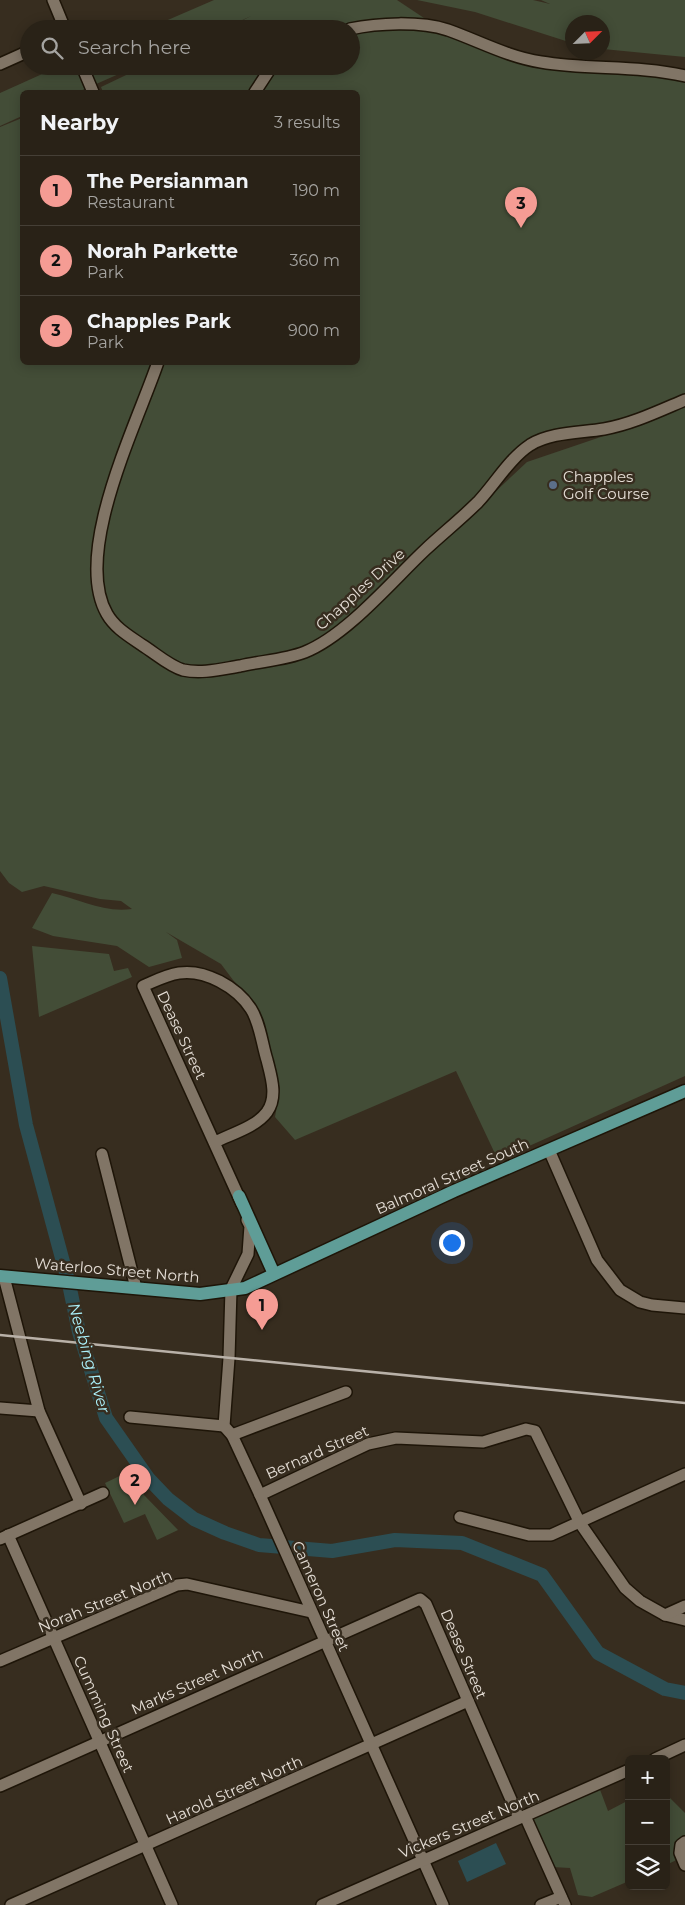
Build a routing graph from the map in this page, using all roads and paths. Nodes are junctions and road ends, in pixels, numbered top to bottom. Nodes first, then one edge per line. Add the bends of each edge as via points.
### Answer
1 (53, 0) edge
2 (61, 20) edge
3 (360, 28) edge
4 (20, 55) edge
5 (0, 64) edge
6 (86, 75) edge
7 (266, 75) edge
8 (685, 76) edge
9 (92, 90) edge
10 (256, 90) edge
11 (157, 365) edge
12 (685, 400) edge
13 (685, 1091) edge
14 (215, 1142) junction
15 (549, 1150) junction
16 (102, 1154) dead end
17 (240, 1196) junction
18 (274, 1274) junction
19 (2, 1276) edge
20 (136, 1288) junction
21 (232, 1289) junction
22 (685, 1308) edge
23 (346, 1392) dead end
24 (0, 1408) edge
25 (39, 1411) junction
26 (130, 1417) dead end
27 (224, 1426) junction
28 (232, 1435) junction
29 (685, 1474) edge
30 (104, 1493) dead end
31 (260, 1495) junction
32 (81, 1504) junction
33 (460, 1517) dead end
34 (580, 1523) junction
35 (4, 1537) edge
36 (685, 1606) edge
37 (311, 1612) junction
38 (666, 1614) junction
39 (685, 1620) edge
40 (53, 1638) junction
41 (324, 1641) junction
42 (0, 1661) edge
43 (468, 1701) junction
44 (99, 1741) junction
45 (371, 1745) junction
46 (685, 1745) edge
47 (664, 1755) edge
48 (625, 1772) edge
49 (0, 1786) edge
50 (522, 1817) junction
51 (683, 1844) edge
52 (146, 1846) junction
53 (423, 1859) junction
54 (685, 1865) edge
55 (563, 1901) edge
56 (11, 1905) edge
57 (172, 1905) edge
58 (322, 1905) edge
59 (443, 1905) edge
60 (541, 1905) edge

1 - 2 street
3 - 8 street via 425,26 532,61
4 - 5 street
6 - 9 street
7 - 10 street
11 - 12 street, Chapples Drive via 103,519 97,569 99,593 108,616 120,630 177,668 194,672 279,659 316,647 372,603 478,502 519,453 529,446 541,439 630,422
13 - 15 main road, Balmoral Street South
14 - 14 street, Dease Street via 263,1117 271,1105 273,1088 252,1009 239,994 212,978 181,972 143,986
14 - 17 street, Dease Street
15 - 18 main road, Balmoral Street South
15 - 22 street via 597,1260 620,1290 640,1302
16 - 20 street
17 - 18 main road
17 - 21 street, Dease Street via 250,1226 248,1254
18 - 21 main road, Balmoral Street South via 245,1288
19 - 20 main road, Waterloo Street North
19 - 25 street
20 - 21 main road, Waterloo Street North via 200,1294
21 - 27 street
23 - 28 street
24 - 25 street
25 - 32 street
26 - 27 street
27 - 28 street, Cameron Street
28 - 31 street, Cameron Street
29 - 34 street
30 - 32 street
31 - 34 street, Bernard Street via 368,1444 384,1440 482,1442 526,1429 535,1431
31 - 37 street, Cameron Street
32 - 35 street
33 - 34 street via 543,1536
34 - 38 street via 625,1588
35 - 40 street, Cumming Street
36 - 38 street
37 - 40 street, Norah Street North via 187,1584 177,1585
37 - 41 street, Cameron Street
38 - 39 street
40 - 42 street, Norah Street North
40 - 44 street, Cumming Street
41 - 43 street, Dease Street via 420,1599 426,1604
41 - 44 street, Marks Street North
41 - 45 street, Cameron Street
43 - 45 street, Harold Street North
43 - 50 street, Dease Street
44 - 49 street, Marks Street North
44 - 52 street, Cumming Street
45 - 52 street, Harold Street North
45 - 53 street, Cameron Street
46 - 47 street
48 - 50 street, Vickers Street North
50 - 53 street, Vickers Street North
50 - 55 street, Dease Street
51 - 54 street via 680,1853
52 - 56 street, Harold Street North
52 - 57 street, Cumming Street
53 - 58 street, Vickers Street North
53 - 59 street, Cameron Street
55 - 60 street

